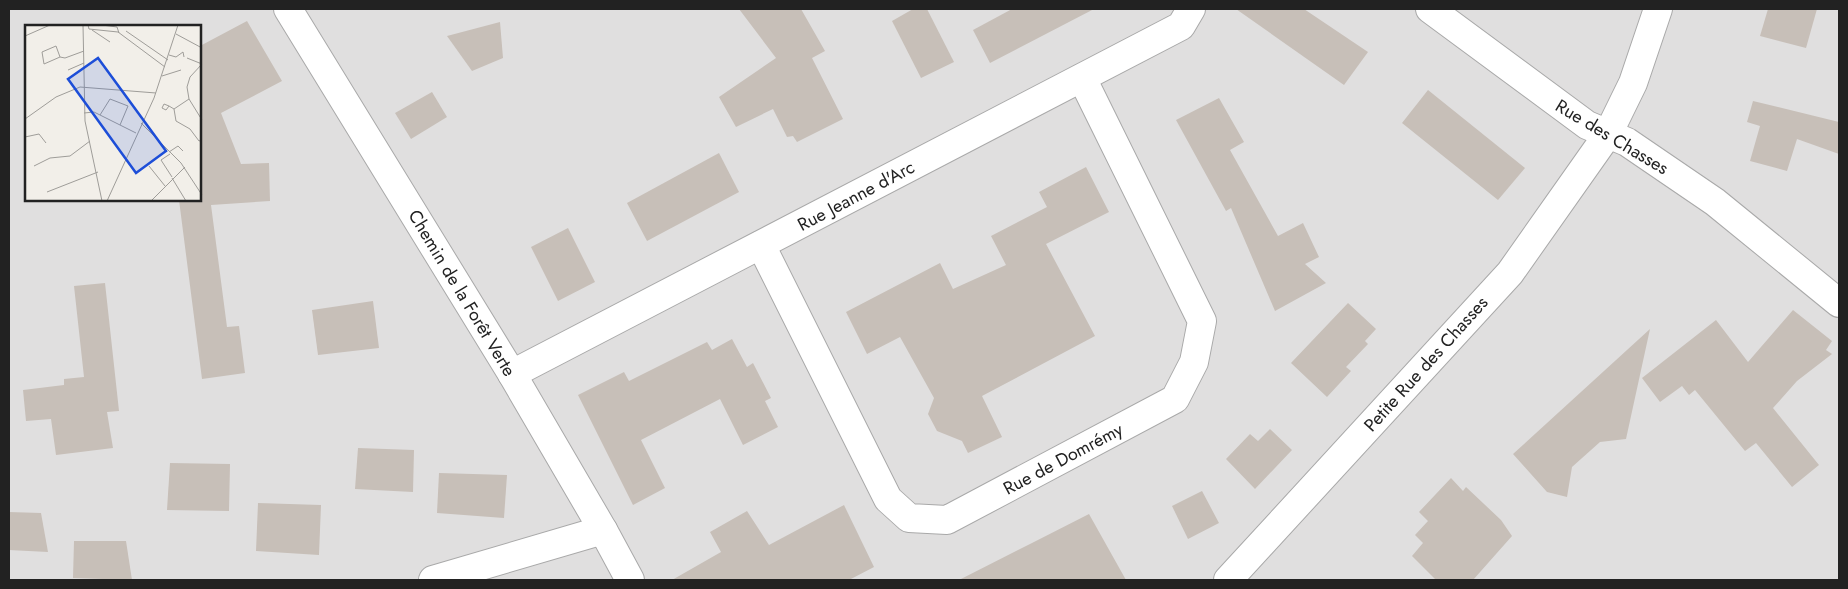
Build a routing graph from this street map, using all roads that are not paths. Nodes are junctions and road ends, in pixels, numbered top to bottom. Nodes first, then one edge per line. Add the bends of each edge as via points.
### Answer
1 (288, 9) edge
2 (1191, 9) edge
3 (1430, 9) edge
4 (1658, 9) edge
5 (1082, 78) junction
6 (1608, 134) junction
7 (761, 245) junction
8 (1839, 303) edge
9 (512, 374) junction
10 (604, 530) junction
11 (433, 580) edge
12 (630, 580) edge
13 (1228, 580) edge

1 - 9 street, Chemin de la Forêt Verte
2 - 5 street, Rue Jeanne d'Arc via 1180,26
3 - 6 street, Rue des Chasses via 1549,99 1587,125
4 - 6 street, Petite Rue des Chasses via 1633,83
5 - 7 street, Rue Jeanne d'Arc
5 - 7 street, Rue de Domrémy via 1202,321 1194,362 1175,399 947,520 909,518 888,498
6 - 8 street, Rue des Chasses via 1627,142 1715,202
6 - 13 street, Petite Rue des Chasses via 1510,273
7 - 9 street, Rue Jeanne d'Arc
9 - 10 street, Chemin de la Forêt Verte
10 - 11 street
10 - 12 street, Chemin de la Forêt Verte

